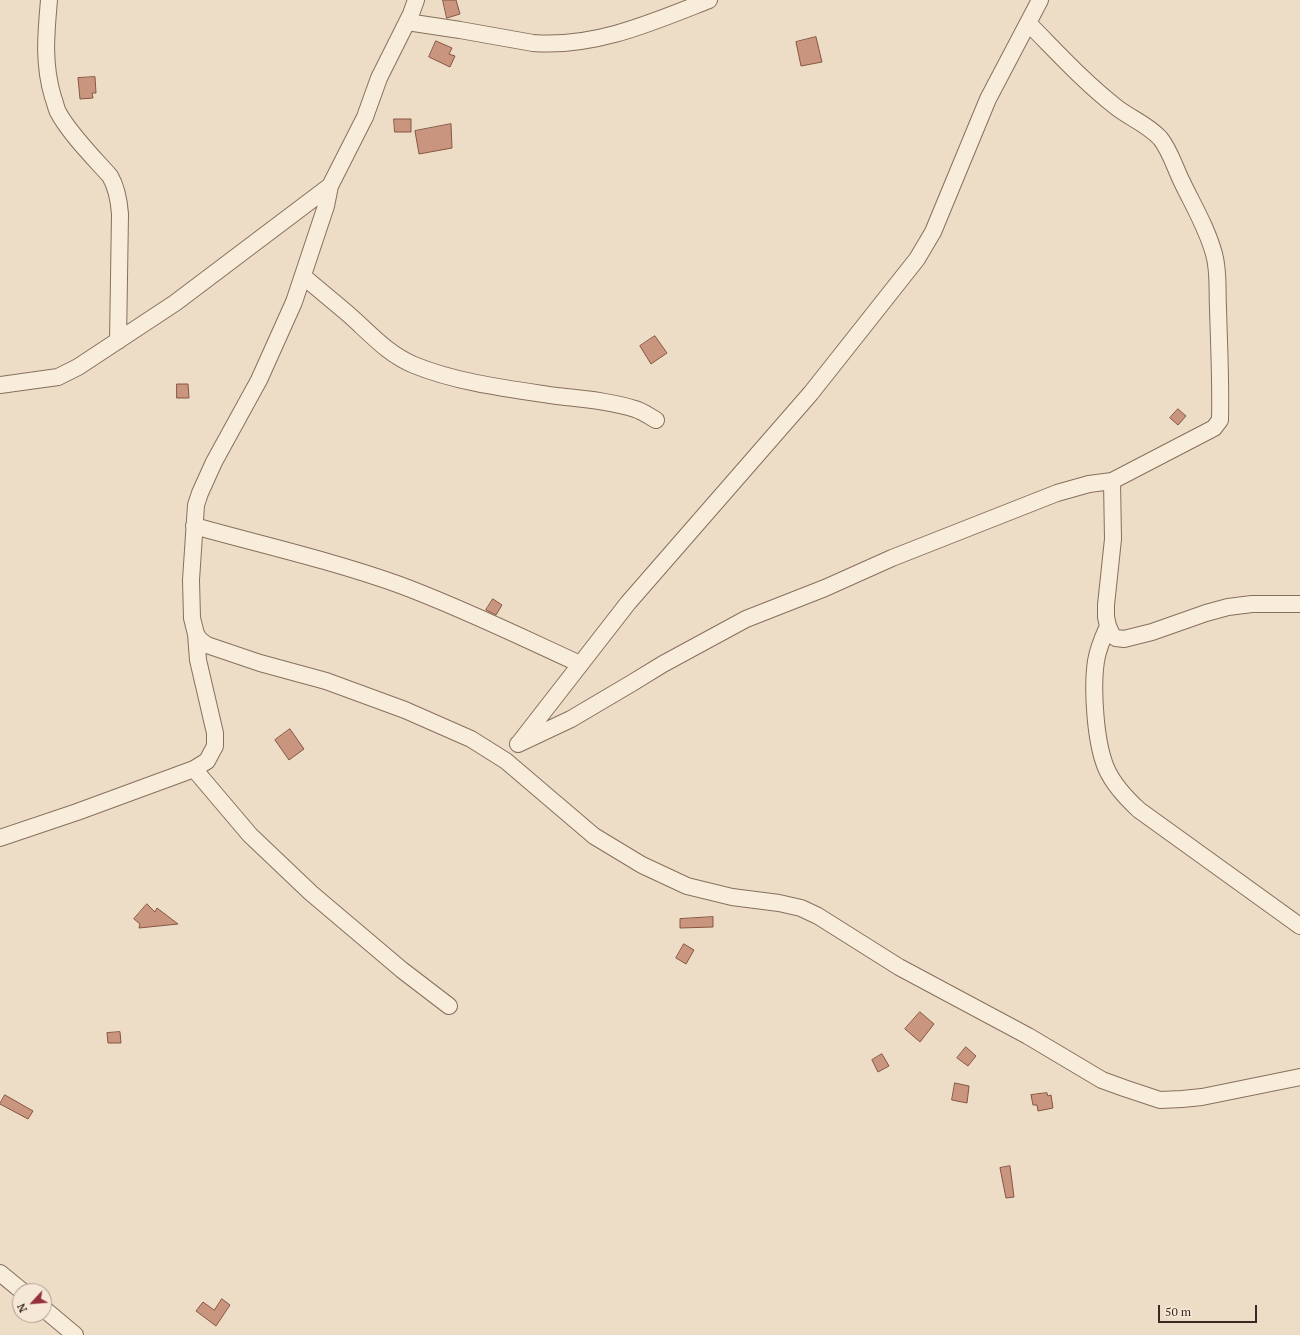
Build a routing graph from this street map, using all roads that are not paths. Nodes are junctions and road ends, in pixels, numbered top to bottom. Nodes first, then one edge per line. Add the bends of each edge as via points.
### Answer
1 (49, 0) edge
2 (416, 0) edge
3 (709, 0) edge
4 (1040, 0) edge
5 (407, 22) junction
6 (1028, 23) junction
7 (330, 186) junction
8 (303, 276) junction
9 (118, 341) junction
10 (0, 385) edge
11 (656, 420) dead end
12 (1112, 481) junction
13 (194, 526) junction
14 (1300, 604) edge
15 (1108, 626) junction
16 (196, 634) junction
17 (580, 664) junction
18 (518, 744) junction
19 (506, 760) junction
20 (194, 769) junction
21 (0, 838) edge
22 (1300, 926) edge
23 (449, 1006) dead end
24 (1300, 1077) edge
25 (0, 1273) edge
26 (12, 1283) edge
27 (52, 1316) edge
28 (75, 1335) edge

1 - 9 street via 45,40 46,64 57,111 110,176 119,198
2 - 5 street
3 - 5 street via 622,33 578,43 533,43
4 - 6 street
5 - 7 street via 382,72 365,117
6 - 12 street via 1091,86 1117,108 1151,129 1161,140 1210,238 1215,256 1220,335 1220,420 1214,428
6 - 17 street via 988,98 933,232 917,259 811,393 661,564
7 - 8 street
7 - 9 street via 175,304
8 - 11 street via 376,341 413,365 470,382 636,409
8 - 13 street via 259,380 200,493
9 - 10 street via 58,377
12 - 15 street via 1112,539 1106,605
12 - 18 street via 1057,493 746,619 662,664 571,719
13 - 16 street via 191,580 192,618
13 - 17 street via 399,585 445,602
14 - 15 street via 1228,607 1152,632 1124,638 1112,635
15 - 22 street via 1100,642 1096,661 1095,700 1099,742 1106,769 1114,782 1139,810
16 - 19 street via 207,644 260,663 326,681 405,710 471,739
16 - 20 street via 198,660 215,733 215,746 207,760
17 - 18 street
18 - 19 street
19 - 24 street via 594,836 642,865 687,886 732,897 779,902 801,908 898,967 1028,1036 1102,1080 1160,1100 1210,1095
20 - 21 street
20 - 23 street via 250,834 311,893
25 - 26 street
27 - 28 street

